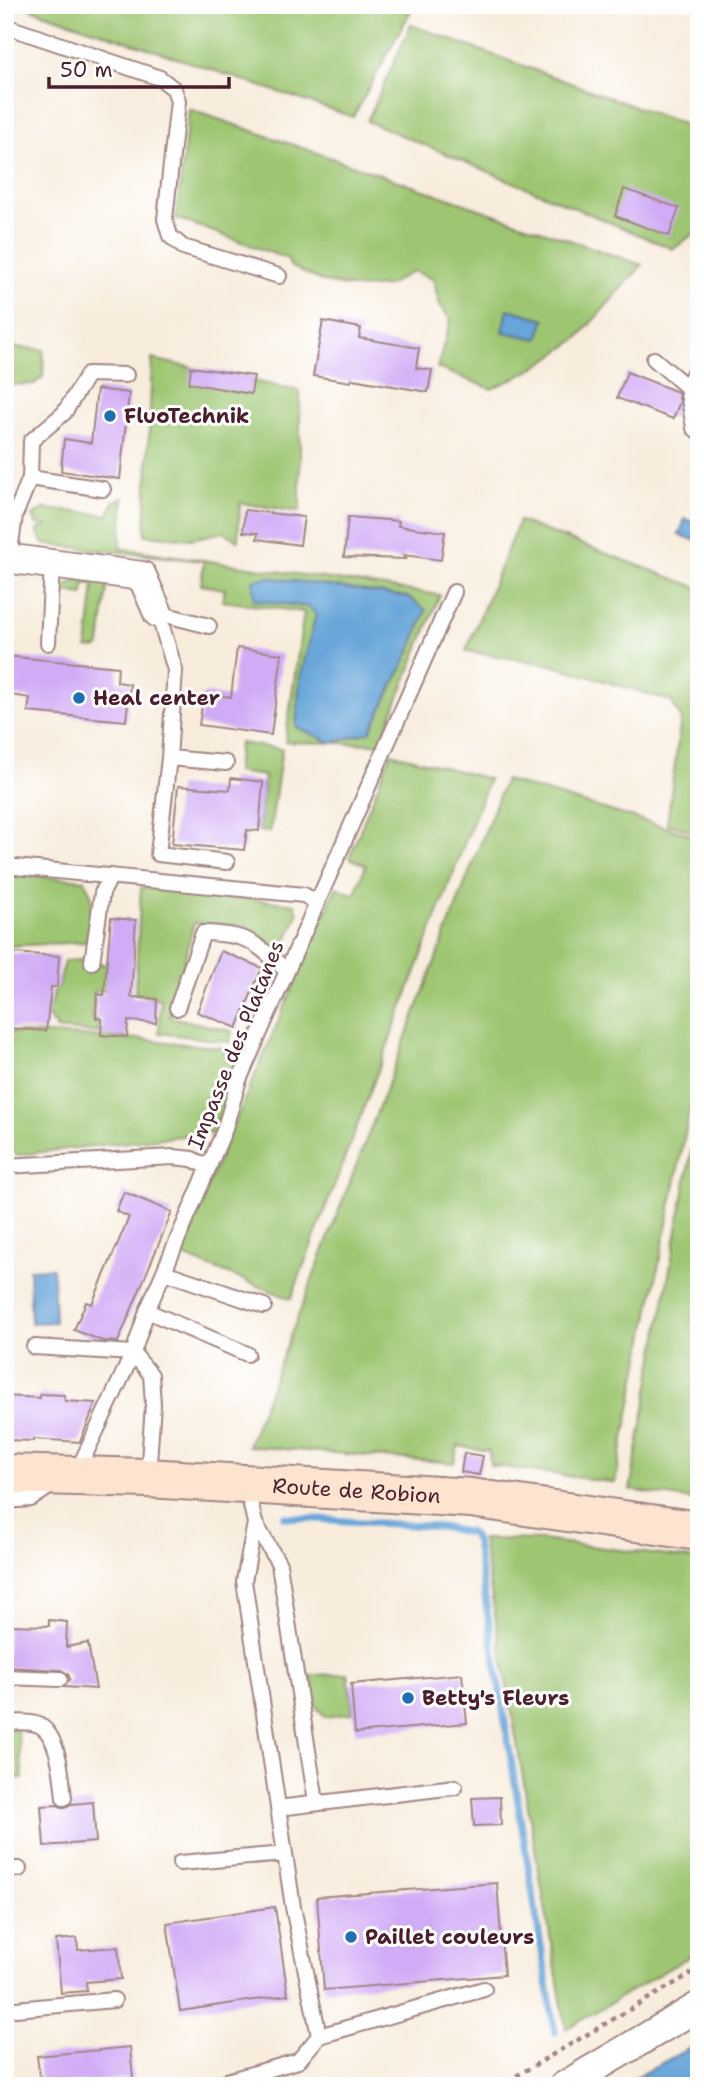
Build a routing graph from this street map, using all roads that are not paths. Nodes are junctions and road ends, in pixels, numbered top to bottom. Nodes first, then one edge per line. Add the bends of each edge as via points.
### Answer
1 (5, 26) edge
2 (279, 276) dead end
3 (654, 359) dead end
4 (699, 362) edge
5 (125, 375) dead end
6 (687, 387) junction
7 (699, 432) edge
8 (30, 478) junction
9 (103, 489) dead end
10 (7, 558) edge
11 (52, 564) junction
12 (454, 592) dead end
13 (158, 613) junction
14 (209, 626) dead end
15 (48, 643) dead end
16 (169, 758) junction
17 (226, 763) dead end
18 (227, 862) dead end
19 (5, 866) edge
20 (111, 876) junction
21 (317, 903) junction
22 (92, 962) dead end
23 (287, 971) junction
24 (177, 1008) dead end
25 (5, 1166) edge
26 (209, 1167) junction
27 (164, 1272) junction
28 (264, 1306) dead end
29 (147, 1311) junction
30 (34, 1347) dead end
31 (133, 1353) junction
32 (247, 1354) dead end
33 (71, 1475) junction
34 (148, 1478) junction
35 (7, 1481) edge
36 (246, 1484) junction
37 (255, 1523) junction
38 (699, 1531) edge
39 (5, 1677) edge
40 (60, 1679) dead end
41 (5, 1723) edge
42 (455, 1787) dead end
43 (64, 1798) dead end
44 (316, 1802) junction
45 (278, 1808) junction
46 (285, 1854) junction
47 (180, 1863) dead end
48 (484, 1989) dead end
49 (114, 2000) dead end
50 (699, 2006) edge
51 (5, 2010) edge
52 (319, 2036) junction
53 (227, 2081) dead end
54 (564, 2086) edge

1 - 2 lane via 160,78 174,89 178,101 165,209 170,236 183,247
3 - 6 lane
4 - 6 lane
5 - 8 lane via 88,374 64,413 31,442
6 - 7 lane via 694,428
8 - 9 lane
8 - 10 lane via 15,515
10 - 11 street
11 - 13 street via 142,576
11 - 15 lane
12 - 21 lane, Impasse des Platanes
13 - 14 lane
13 - 16 lane via 175,670
16 - 17 lane
16 - 18 lane via 158,854
19 - 20 lane
20 - 21 lane via 304,895
20 - 22 lane via 102,893
21 - 23 lane, Impasse des Platanes
23 - 24 lane via 256,944 231,934 203,933
23 - 26 lane, Impasse des Platanes via 239,1080
25 - 26 lane via 173,1157
26 - 27 lane, Impasse des Platanes
27 - 28 lane
27 - 29 lane, Impasse des Platanes
29 - 31 lane, Impasse des Platanes
29 - 32 lane
30 - 31 lane
31 - 33 lane, Impasse des Platanes
31 - 34 lane via 151,1375
33 - 34 main road, Route de Robion
33 - 35 main road, Route de Robion
34 - 36 main road, Route de Robion
36 - 37 lane
36 - 38 main road, Route de Robion via 471,1498
37 - 44 lane via 279,1564
37 - 45 lane via 244,1581
39 - 40 lane
41 - 43 lane via 40,1726 51,1736
42 - 44 lane
44 - 45 lane
45 - 46 lane
46 - 47 lane
46 - 52 lane
48 - 52 lane
49 - 51 lane
50 - 54 street
52 - 53 lane via 298,2061

